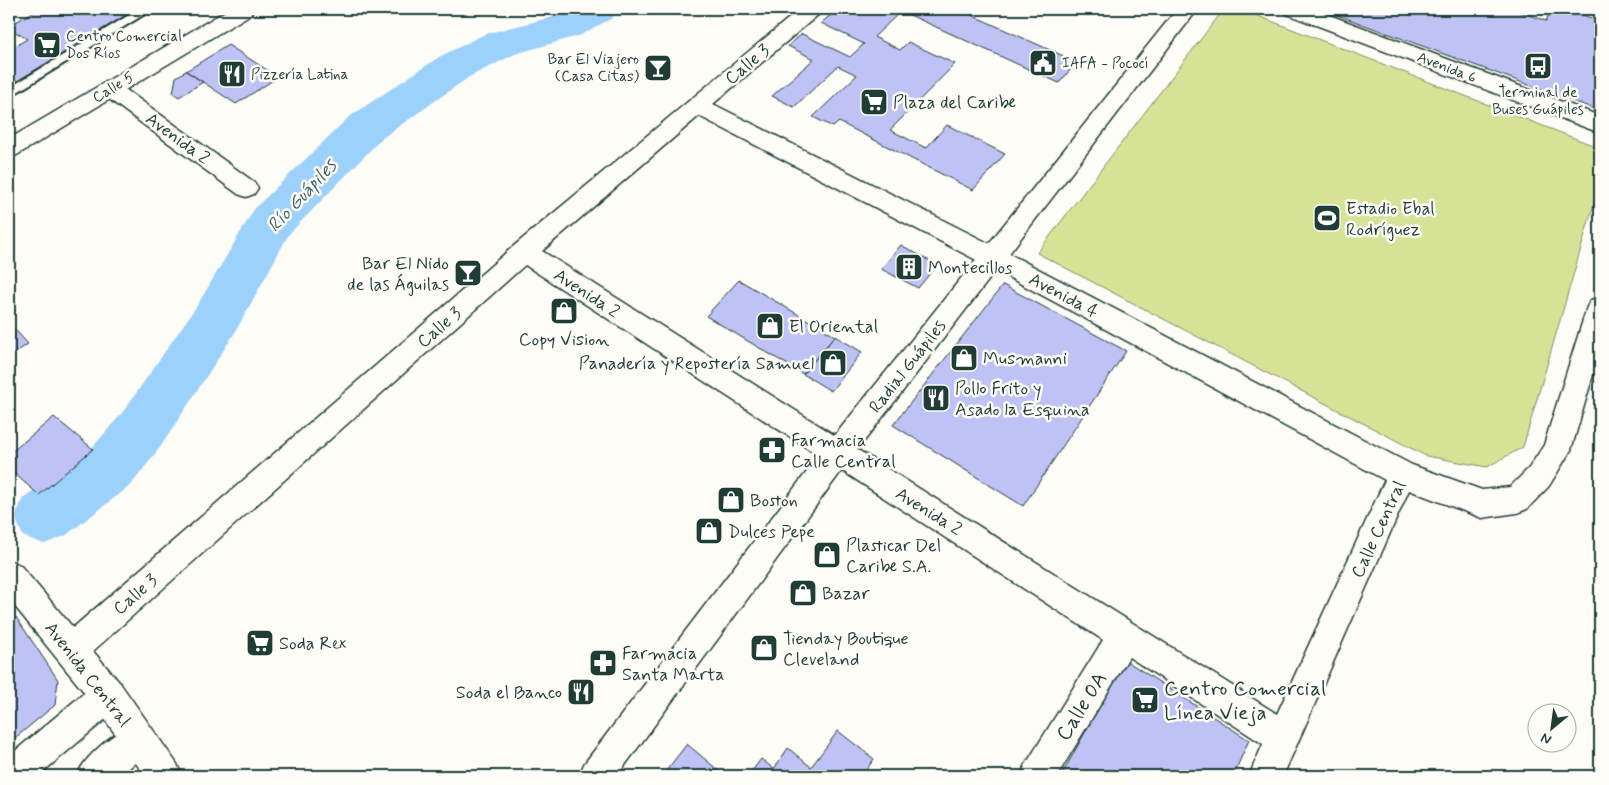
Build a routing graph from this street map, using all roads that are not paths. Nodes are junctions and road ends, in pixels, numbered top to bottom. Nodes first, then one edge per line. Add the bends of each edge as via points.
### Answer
1 (147, 9) edge
2 (244, 9) edge
3 (812, 9) edge
4 (1188, 9) edge
5 (1294, 9) edge
6 (110, 89) junction
7 (9, 93) edge
8 (698, 106) junction
9 (1600, 125) edge
10 (9, 149) edge
11 (246, 188) dead end
12 (524, 252) junction
13 (993, 257) junction
14 (1600, 308) edge
15 (838, 453) junction
16 (1402, 474) junction
17 (9, 575) edge
18 (1124, 635) junction
19 (71, 650) junction
20 (108, 695) junction
21 (1282, 737) junction
22 (137, 739) junction
23 (12, 776) edge
24 (94, 776) edge
25 (165, 776) edge
26 (596, 776) edge
27 (1038, 776) edge
28 (1266, 776) edge

1 - 7 lane
2 - 6 street, Calle 5
3 - 8 street, Calle 3
4 - 13 street, Radial Guápiles
5 - 9 street, Avenida 6
6 - 10 street, Calle 5
6 - 11 street, Avenida 2
8 - 12 street, Calle 3
8 - 13 street, Avenida 4
12 - 15 street, Avenida 2
12 - 19 street, Calle 3
13 - 15 street, Radial Guápiles
13 - 16 street, Avenida 4
14 - 16 street, Calle Central via 1557,450 1539,477 1517,499 1482,504
15 - 18 street, Avenida 2
15 - 26 street, Radial Guápiles
16 - 21 street, Calle Central
17 - 19 street, Avenida Central
18 - 21 street, Avenida 2
18 - 27 street, Calle 0A
19 - 20 street, Avenida Central
20 - 22 street, Avenida Central
20 - 23 street
21 - 28 street, Calle Central
22 - 24 street
22 - 25 street, Avenida Central

